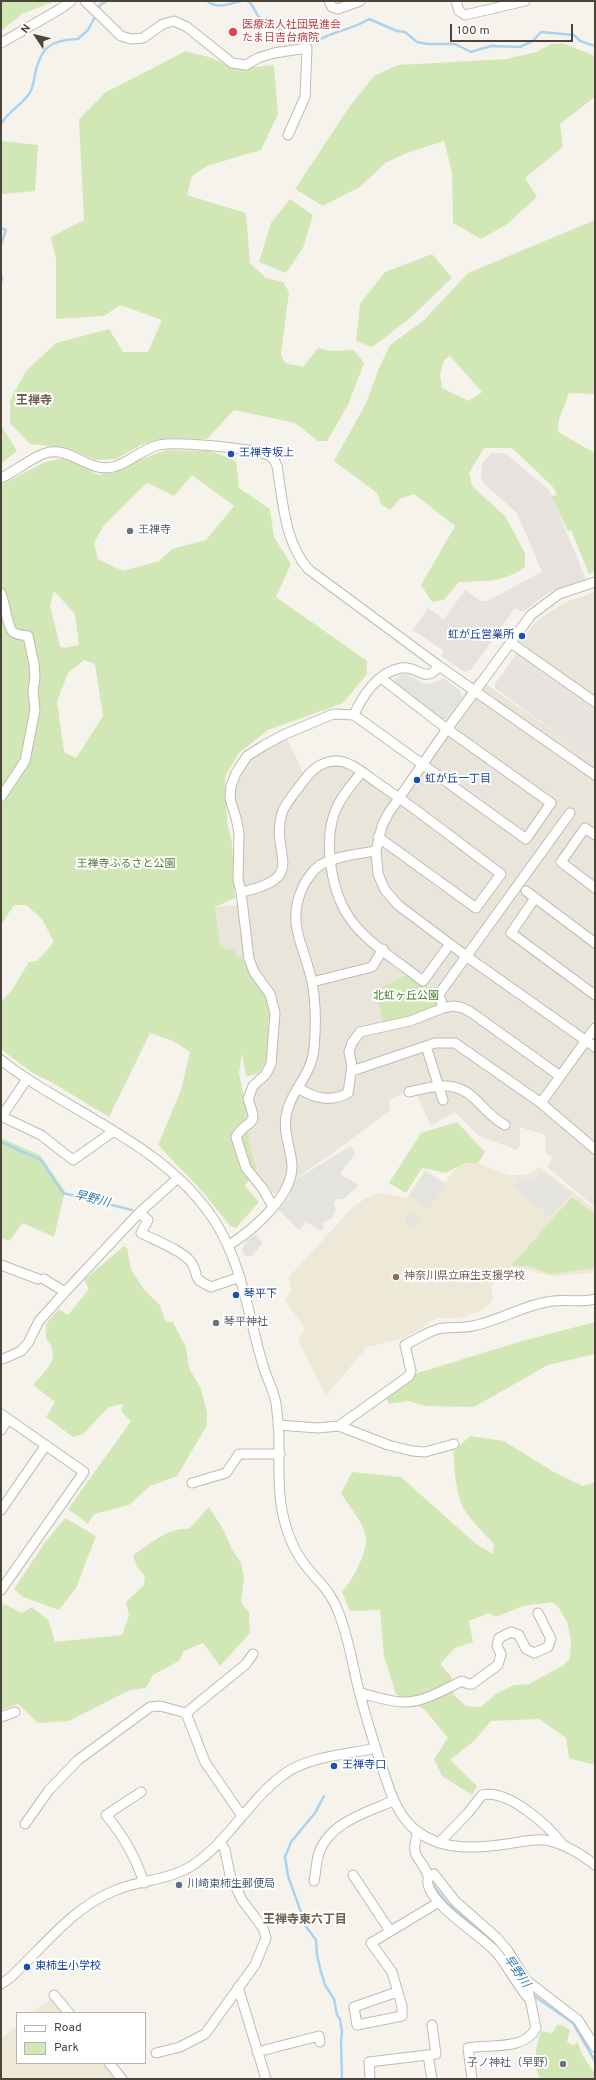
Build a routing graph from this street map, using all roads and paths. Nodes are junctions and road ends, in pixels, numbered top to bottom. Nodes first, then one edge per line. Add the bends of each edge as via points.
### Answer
1 (71, 1) edge
2 (85, 1) edge
3 (329, 1) edge
4 (360, 1) edge
5 (456, 1) edge
6 (525, 1) edge
7 (1, 43) edge
8 (288, 135) dead end
9 (1, 478) edge
10 (595, 582) edge
11 (1, 593) edge
12 (511, 643) junction
13 (440, 666) junction
14 (380, 678) junction
15 (476, 690) junction
16 (595, 702) edge
17 (354, 715) junction
18 (447, 729) junction
19 (424, 764) junction
20 (361, 773) junction
21 (595, 775) edge
22 (1, 796) edge
23 (399, 798) junction
24 (570, 813) dead end
25 (595, 835) edge
26 (378, 837) junction
27 (376, 851) junction
28 (330, 860) junction
29 (595, 888) edge
30 (526, 891) dead end
31 (241, 892) junction
32 (535, 898) junction
33 (595, 943) edge
34 (450, 944) junction
35 (383, 949) junction
36 (466, 956) junction
37 (312, 982) junction
38 (595, 995) edge
39 (442, 1008) junction
40 (595, 1028) edge
41 (586, 1041) junction
42 (426, 1046) junction
43 (595, 1047) edge
44 (1, 1060) edge
45 (352, 1071) junction
46 (560, 1076) junction
47 (27, 1079) junction
48 (439, 1085) junction
49 (299, 1088) junction
50 (409, 1092) dead end
51 (443, 1100) dead end
52 (541, 1103) junction
53 (505, 1125) dead end
54 (114, 1132) junction
55 (595, 1149) edge
56 (178, 1178) junction
57 (273, 1207) junction
58 (140, 1213) junction
59 (229, 1245) junction
60 (1, 1266) edge
61 (240, 1277) junction
62 (64, 1292) junction
63 (595, 1299) edge
64 (3, 1359) dead end
65 (5, 1417) edge
66 (278, 1425) junction
67 (339, 1426) junction
68 (1, 1430) edge
69 (454, 1444) dead end
70 (46, 1445) junction
71 (280, 1454) junction
72 (192, 1483) dead end
73 (1, 1510) edge
74 (1, 1590) edge
75 (538, 1613) dead end
76 (253, 1654) dead end
77 (360, 1693) junction
78 (15, 1712) dead end
79 (186, 1713) junction
80 (1, 1717) edge
81 (376, 1748) junction
82 (142, 1792) dead end
83 (393, 1801) junction
84 (242, 1816) junction
85 (25, 1824) dead end
86 (418, 1831) junction
87 (220, 1841) junction
88 (439, 1843) junction
89 (563, 1845) junction
90 (595, 1865) edge
91 (353, 1875) dead end
92 (428, 1876) junction
93 (314, 1881) dead end
94 (144, 1883) junction
95 (439, 1902) junction
96 (390, 1932) junction
97 (1, 1984) edge
98 (527, 1984) junction
99 (238, 1987) junction
100 (397, 1992) junction
101 (54, 1995) dead end
102 (531, 2000) junction
103 (68, 2012) edge
104 (432, 2025) dead end
105 (320, 2042) dead end
106 (595, 2048) edge
107 (257, 2052) junction
108 (156, 2053) dead end
109 (428, 2055) junction
110 (110, 2064) edge
111 (122, 2079) edge
112 (266, 2079) edge
113 (370, 2079) edge
114 (432, 2079) edge
115 (472, 2079) edge

1 - 7 street
2 - 8 street via 120,36 131,39 143,38 163,24 174,21 187,27 232,63 246,65 274,53 306,48 304,98
3 - 4 street via 332,7 338,9
5 - 6 street via 459,11 465,15
9 - 13 street via 38,456 56,452 74,456 97,468 114,467 151,448 170,444 265,454 273,458 278,466 290,537 304,564
10 - 12 street via 571,589 547,602 531,615
11 - 22 street via 13,633 28,636 34,664 35,678 32,690 36,710 25,761
12 - 15 street
12 - 16 street
13 - 14 street via 434,673 427,675 401,668
13 - 15 street
14 - 17 street via 364,696
14 - 18 street
15 - 18 street
15 - 21 street
17 - 19 street
17 - 31 street via 333,714 283,735 247,756 240,766 231,786 230,799 239,833 238,880
18 - 19 street
18 - 19 street via 551,803 526,839
19 - 23 street
20 - 23 street
20 - 28 street via 338,805 332,822
20 - 31 street via 351,765 338,761 327,762 314,768 282,813 280,837 284,862 278,876 261,887
23 - 26 street via 388,814
23 - 26 street via 501,874 476,908
24 - 36 street
25 - 29 street via 585,828 561,862
26 - 27 street
27 - 28 street
27 - 34 street via 378,874 385,890 398,905
28 - 35 street via 336,890 353,923
28 - 37 street via 319,866 304,883 295,909 295,924
30 - 32 street
31 - 57 street via 249,959 254,972 270,994 275,1013 271,1064 266,1074 254,1086 248,1099 254,1121 236,1137 246,1168 263,1189
32 - 33 street
32 - 38 street via 511,933
34 - 35 street via 423,980
34 - 36 street
35 - 37 street via 372,967
36 - 39 street via 439,994
36 - 41 street
37 - 49 street via 314,1050 309,1071
39 - 45 street via 410,1021 360,1032 349,1052
39 - 46 street via 458,1007 472,1012
40 - 41 street
41 - 43 street
41 - 46 street
42 - 45 street
42 - 48 street
42 - 52 street via 445,1042 455,1043
44 - 47 street
45 - 49 street via 348,1093 339,1098 320,1098
46 - 52 street
47 - 54 street
47 - 54 street via 4,1113 5,1118 41,1135 73,1160
48 - 50 street
48 - 51 street
48 - 53 street via 454,1086 468,1092 494,1119
49 - 57 street via 287,1110 285,1123 292,1166 288,1184
52 - 55 street
54 - 56 street via 164,1165
56 - 58 street
56 - 59 street via 212,1217
57 - 59 street
58 - 61 street via 148,1220 142,1233 180,1253 191,1262 196,1277 201,1282 211,1287
58 - 62 street
59 - 61 street
60 - 62 street via 41,1279
61 - 66 street via 263,1366 275,1399
62 - 64 street via 39,1321 21,1351
63 - 67 street via 583,1302 553,1300 477,1326 461,1329 439,1328 405,1345 411,1371 409,1376
65 - 68 street
65 - 70 street
66 - 67 street via 318,1428
66 - 71 street
67 - 69 street via 388,1445 412,1451 425,1452
70 - 73 street
70 - 74 street via 84,1472
71 - 72 street via 238,1454 226,1473
71 - 77 street via 278,1484 287,1533 307,1568 332,1595 347,1639
75 - 77 street via 551,1639 548,1646 534,1653 526,1649 520,1635 511,1632 498,1638 497,1646 501,1654 498,1665 472,1684 462,1681 431,1696 405,1702
76 - 79 street via 246,1664
77 - 81 street
78 - 80 street
79 - 84 street via 205,1762
79 - 85 street via 160,1706 150,1707 78,1760 49,1790
81 - 83 street
81 - 84 street via 314,1761 294,1768 283,1774
82 - 94 street via 106,1815 117,1828 140,1870
83 - 86 street
83 - 93 street via 361,1814 333,1833 319,1853
84 - 87 street
86 - 88 street
86 - 92 street via 413,1846 415,1856
87 - 94 street via 192,1866 173,1875
87 - 99 street via 225,1850 230,1875 242,1900 263,1928 266,1938 255,1965
88 - 89 street via 456,1847 478,1847 537,1840
88 - 89 street via 482,1795 493,1793 531,1814 551,1829
89 - 90 street
91 - 96 street
92 - 95 street via 428,1885
92 - 98 street via 434,1874 455,1901 497,1938 508,1951
94 - 97 street via 116,1890 84,1906
95 - 96 street
95 - 102 street via 493,1949 521,1991
96 - 100 street via 371,1943 392,1972
98 - 102 street
98 - 106 street via 578,2020
99 - 107 street
99 - 108 street via 205,2034 180,2047
100 - 100 street via 402,2006 402,2016 357,2025 354,2007
101 - 103 street
102 - 115 street via 536,2028 531,2036 503,2046 484,2045 468,2048
104 - 109 street via 436,2054
105 - 107 street via 319,2036
107 - 112 street
109 - 113 street via 369,2062
109 - 114 street
110 - 111 street

